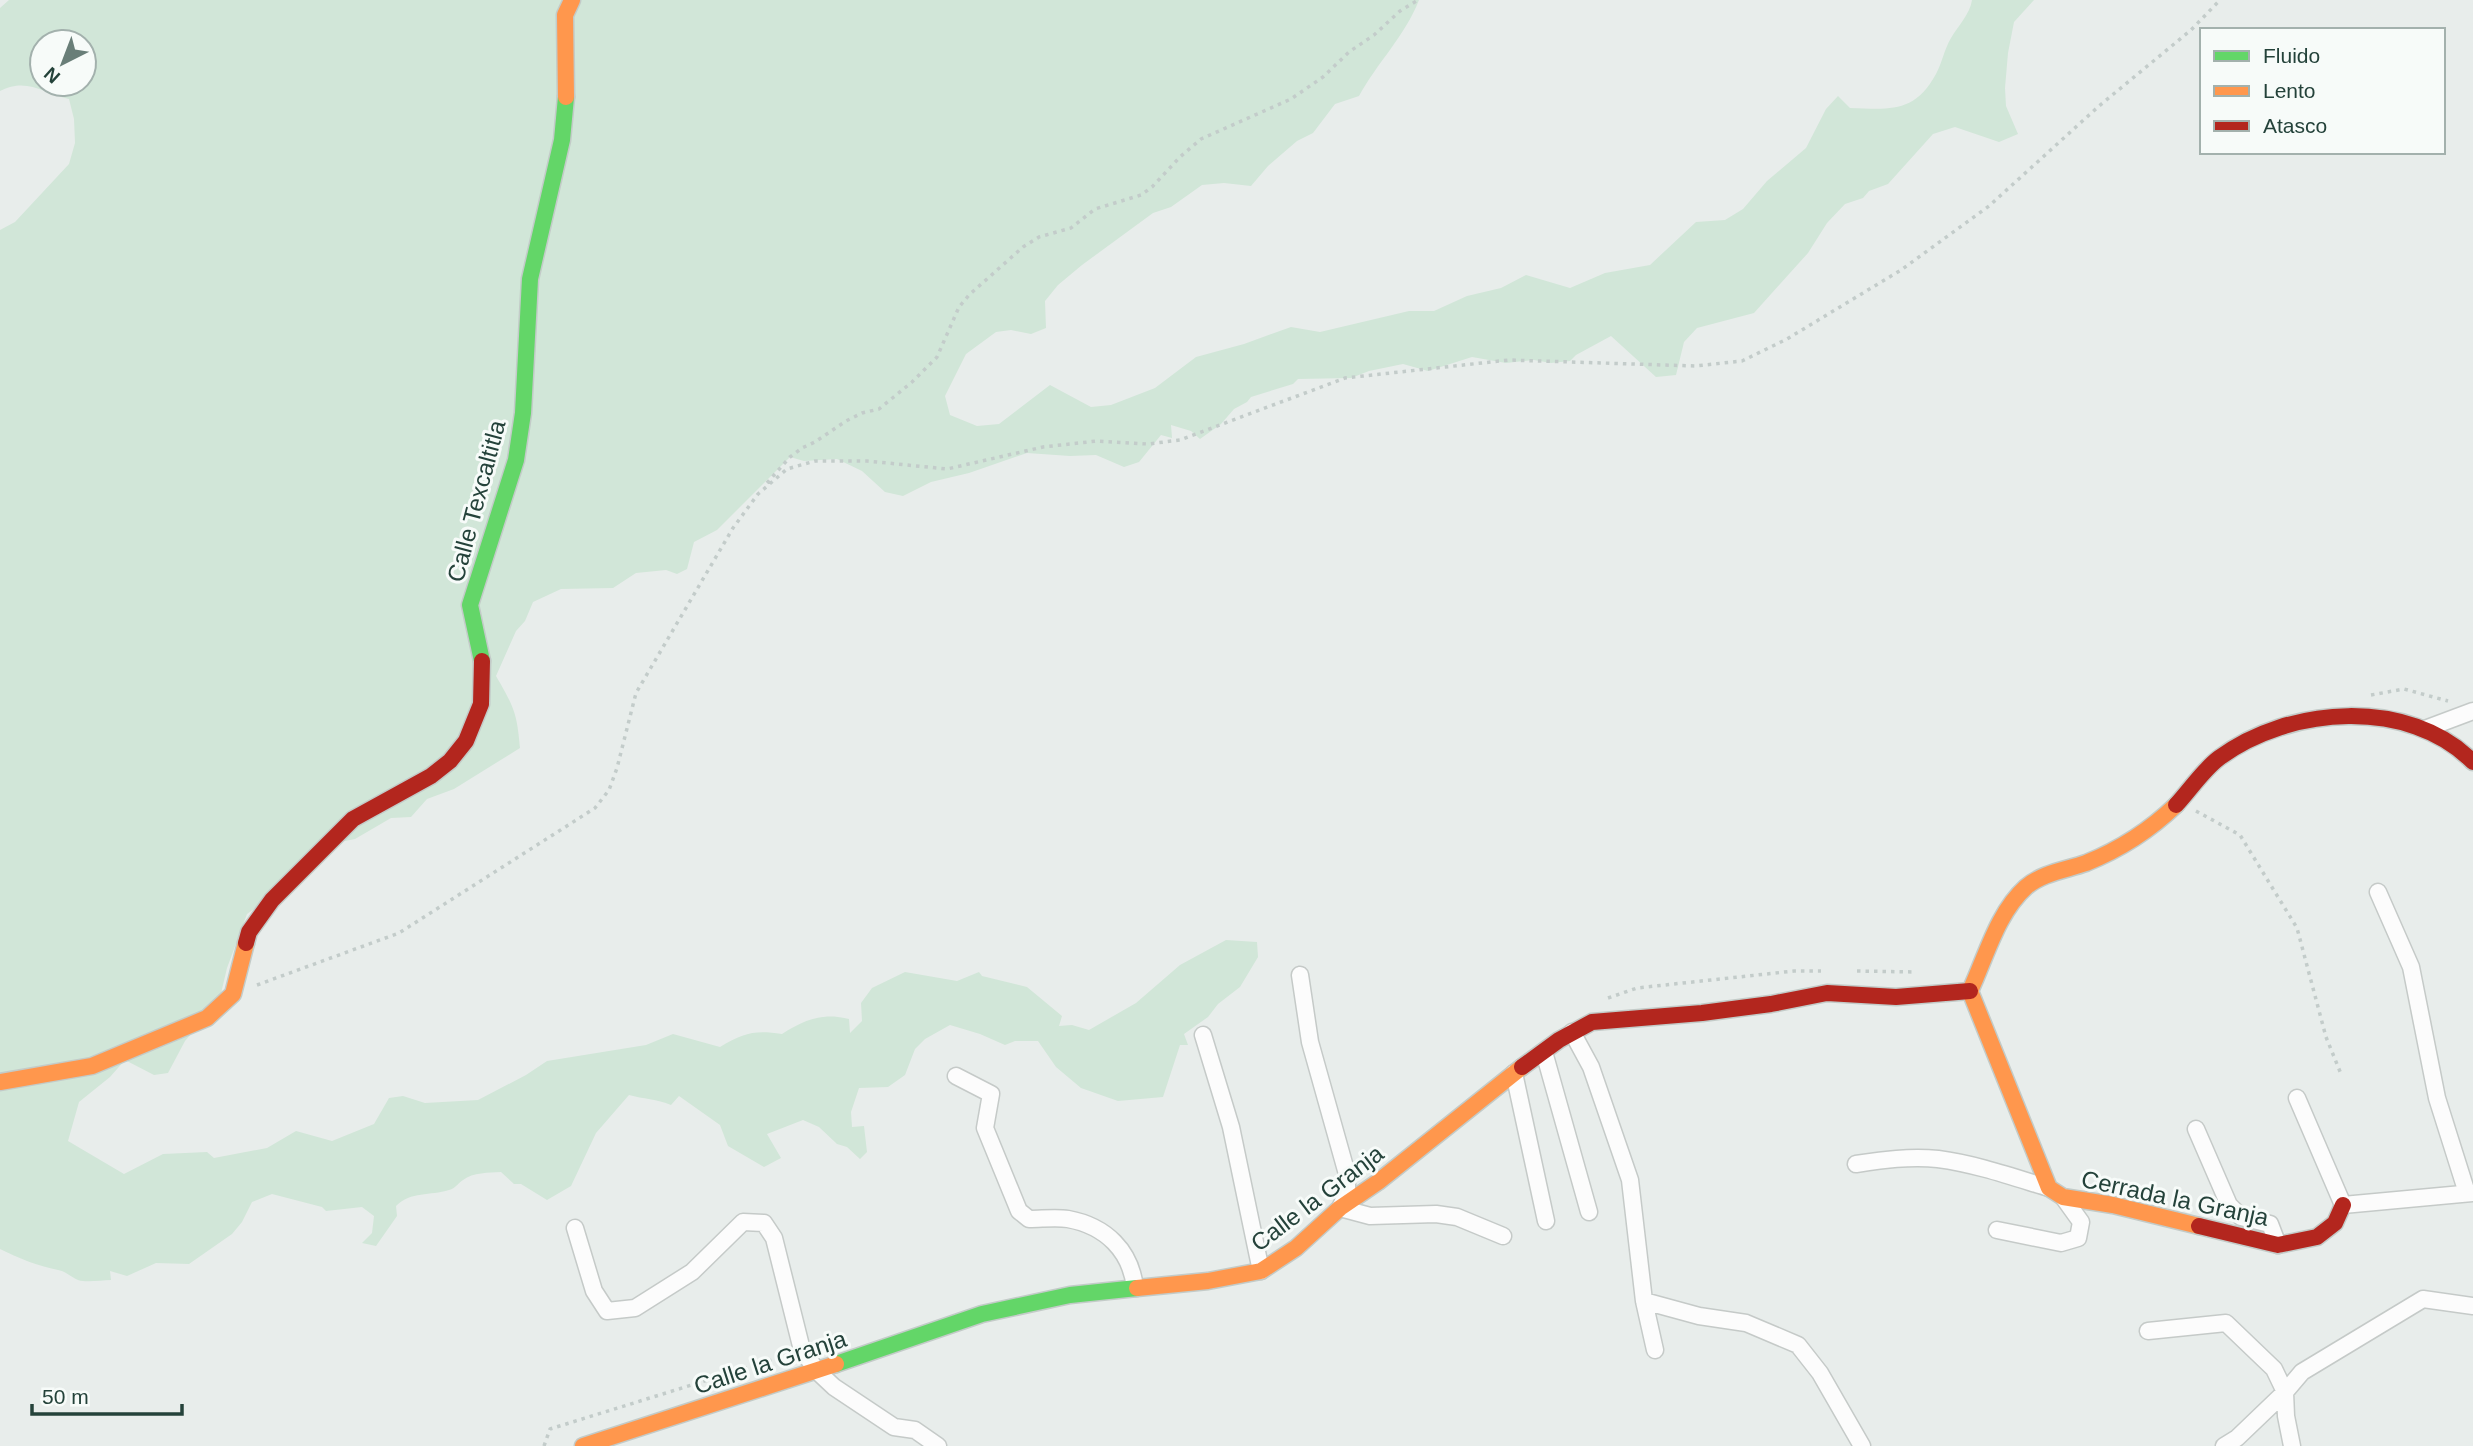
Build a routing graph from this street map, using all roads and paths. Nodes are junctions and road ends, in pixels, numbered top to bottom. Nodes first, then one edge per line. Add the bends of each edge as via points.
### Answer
1 (572, 0) edge
2 (1418, 0) edge
3 (2220, 0) edge
4 (758, 494) junction
5 (2404, 689) dead end
6 (2450, 702) dead end
7 (2473, 711) edge
8 (2425, 729) junction
9 (2473, 762) edge
10 (2179, 802) junction
11 (2378, 892) dead end
12 (1300, 975) dead end
13 (1970, 991) junction
14 (233, 994) junction
15 (1572, 1032) junction
16 (1203, 1035) dead end
17 (1544, 1052) junction
18 (1514, 1073) junction
19 (2341, 1074) dead end
20 (956, 1076) dead end
21 (0, 1082) edge
22 (2297, 1098) dead end
23 (2196, 1129) dead end
24 (1856, 1164) dead end
25 (2049, 1188) junction
26 (2470, 1193) edge
27 (2063, 1197) junction
28 (2343, 1205) junction
29 (1340, 1208) junction
30 (1589, 1212) dead end
31 (1546, 1221) dead end
32 (575, 1228) dead end
33 (1997, 1230) dead end
34 (1503, 1236) dead end
35 (2278, 1245) junction
36 (1261, 1271) junction
37 (1135, 1288) junction
38 (1644, 1301) junction
39 (2473, 1306) edge
40 (2148, 1331) dead end
41 (1655, 1350) dead end
42 (817, 1371) junction
43 (2285, 1392) junction
44 (2236, 1443) edge
45 (583, 1446) edge
46 (938, 1446) edge
47 (1861, 1446) edge
48 (2292, 1446) edge

1 - 14 street, Calle Texcaltitla via 565,15 562,140 530,279 516,460 470,605 482,658 481,704 466,741 450,761 353,819 272,900 249,932
2 - 4 path via 1291,99 1201,139 1141,195 1096,209 1071,228 1038,237 1023,247 959,307 937,358 912,382 879,408 846,421 802,448
3 - 4 path via 1989,206 1901,270 1742,361 1695,366 1508,360 1345,378 1180,440 1043,447 947,469 815,461 787,469
4 - 14 path via 733,528 636,693 617,768 609,790 595,808 399,933
5 - 6 path
7 - 8 street
8 - 9 street via 2454,744
8 - 10 street via 2336,716 2297,720 2248,739 2218,759
10 - 13 street via 2142,835 2025,888 2001,922
10 - 19 path via 2240,835 2284,907 2297,929 2326,1037
11 - 26 street via 2411,967 2437,1098
12 - 29 street via 1310,1042 1347,1174 1347,1194
13 - 15 street, Calle la Granja via 1896,997 1827,993 1702,1013 1592,1023
13 - 25 street, Cerrada la Granja
14 - 21 street via 207,1017 92,1066
15 - 17 street, Calle la Granja
15 - 38 street via 1591,1067 1630,1180
16 - 36 street via 1231,1127
17 - 18 street, Calle la Granja
17 - 30 street
18 - 29 street, Calle la Granja
18 - 31 street
20 - 37 street via 991,1094 985,1128 1019,1211 1029,1219 1068,1219 1101,1231 1126,1253
22 - 28 street
23 - 35 street via 2229,1205 2241,1216 2270,1223
24 - 25 street via 1895,1158 1936,1159
25 - 27 street, Cerrada la Granja
26 - 28 street
27 - 33 street via 2081,1222 2078,1238 2062,1243
27 - 35 street, Cerrada la Granja
28 - 35 street, Cerrada la Granja via 2335,1223 2316,1237
29 - 34 street via 1370,1216 1457,1216
29 - 36 street, Calle la Granja via 1296,1248
32 - 42 street via 594,1290 607,1311 635,1308 692,1272 743,1222 764,1223 774,1238 802,1350
36 - 37 street, Calle la Granja
37 - 42 street, Calle la Granja via 1070,1295 982,1314
38 - 41 street
38 - 47 street via 1746,1323 1798,1345 1820,1373
39 - 43 street via 2423,1299 2302,1372
40 - 43 street via 2227,1322 2274,1369
42 - 45 street, Calle la Granja
42 - 46 street via 894,1427 915,1430
43 - 44 street
43 - 48 street

